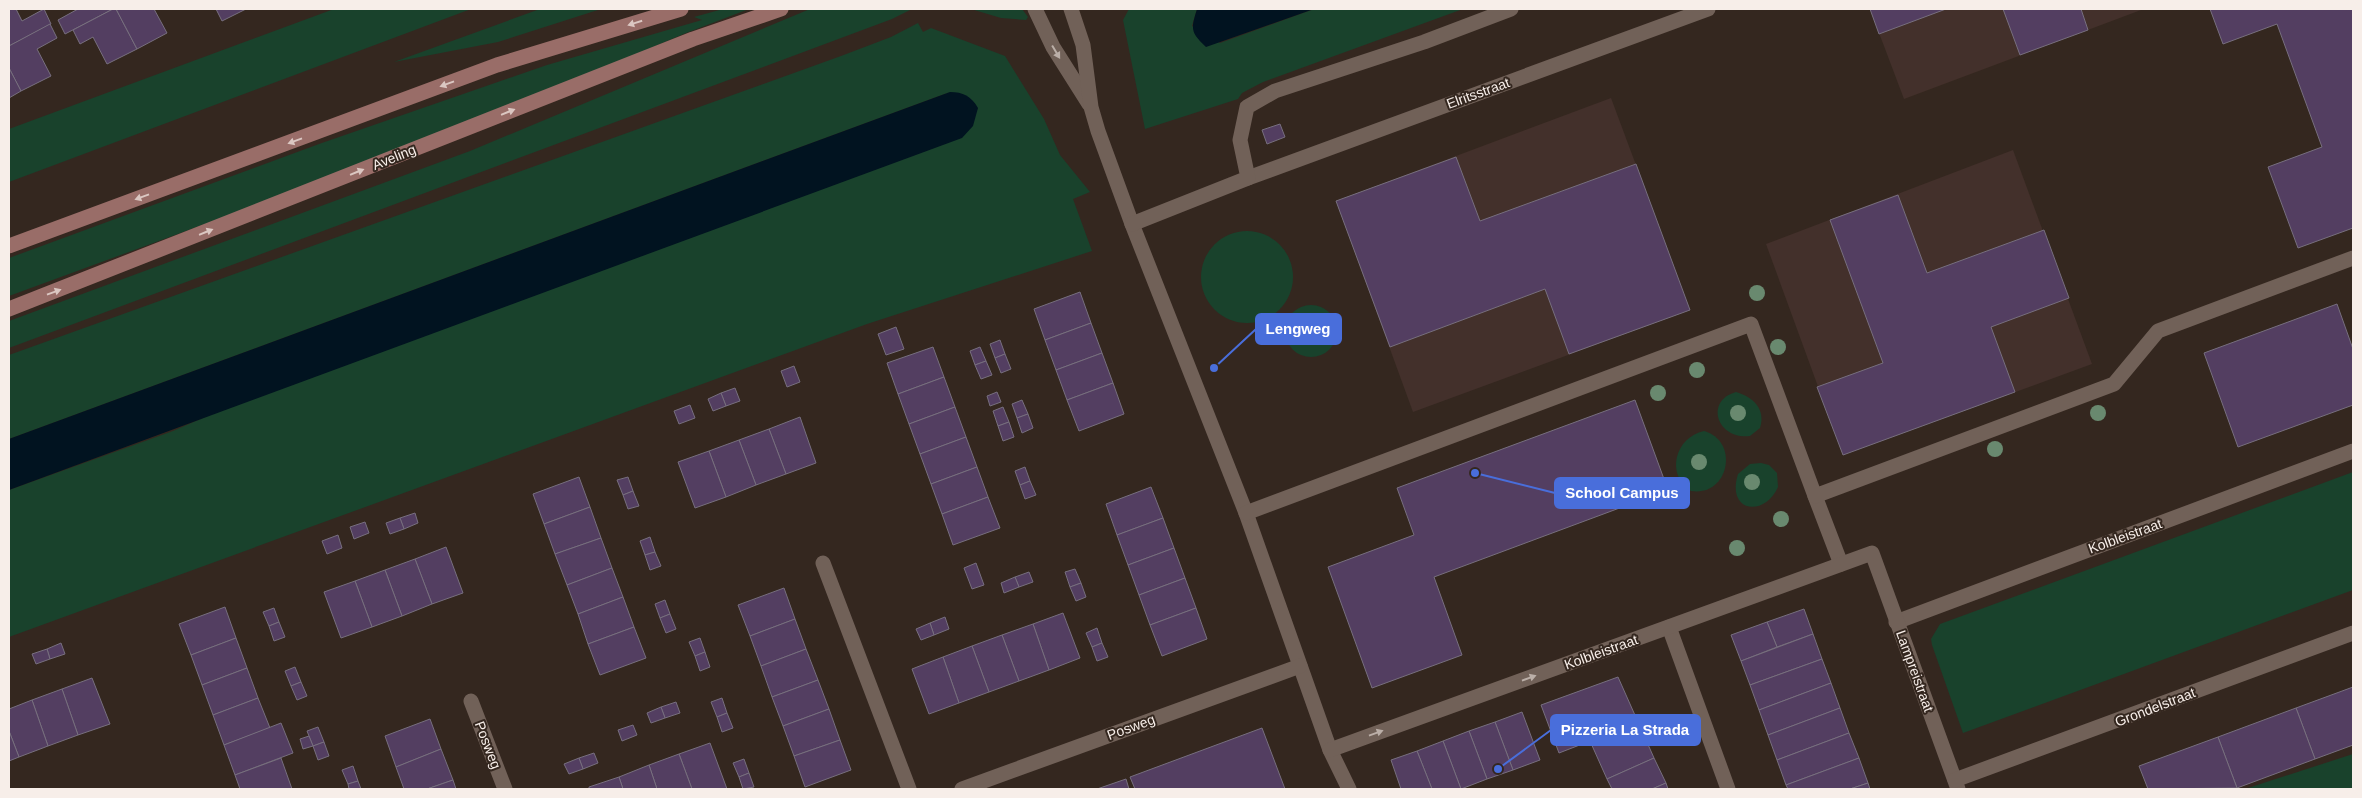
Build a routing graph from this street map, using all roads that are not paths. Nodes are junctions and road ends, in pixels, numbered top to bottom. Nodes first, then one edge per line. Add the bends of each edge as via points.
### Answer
1 (681, 9) edge
2 (781, 9) edge
3 (1035, 9) edge
4 (1071, 9) edge
5 (1511, 9) edge
6 (1708, 9) edge
7 (1091, 107) junction
8 (1248, 178) junction
9 (1132, 224) junction
10 (9, 246) edge
11 (2353, 258) edge
12 (9, 308) edge
13 (2353, 452) edge
14 (1815, 496) junction
15 (1246, 513) junction
16 (1872, 553) joint
17 (823, 563) dead end
18 (1841, 564) junction
19 (1896, 622) junction
20 (1669, 627) junction
21 (2353, 633) edge
22 (1300, 666) junction
23 (471, 701) dead end
24 (1330, 750) junction
25 (1957, 785) edge
26 (504, 789) edge
27 (909, 789) edge
28 (962, 789) edge
29 (1349, 789) edge
30 (1728, 789) edge

1 -> 10 main road via 497,65
12 -> 2 main road, Aveling via 693,39
3 -> 7 street via 1052,47
4 - 7 street via 1083,45
5 - 8 street via 1424,42 1275,91 1247,107 1240,140
6 - 8 street, Elritsstraat
7 - 9 street
8 - 9 street, Elritsstraat
9 - 15 street
11 - 14 street via 2158,331 2114,384
13 - 19 street, Kolbleistraat
14 - 15 street via 1751,324
14 - 18 street
15 - 22 street
16 - 18 street, Kolbleistraat
16 - 19 street, Lampreistraat
17 - 27 street
18 - 20 street, Kolbleistraat
19 - 25 street, Lampreistraat
24 -> 20 street, Kolbleistraat
20 - 30 street
21 - 25 street, Grondelstraat
22 - 24 street
22 - 28 street, Posweg
23 - 26 street, Posweg
24 - 29 street

